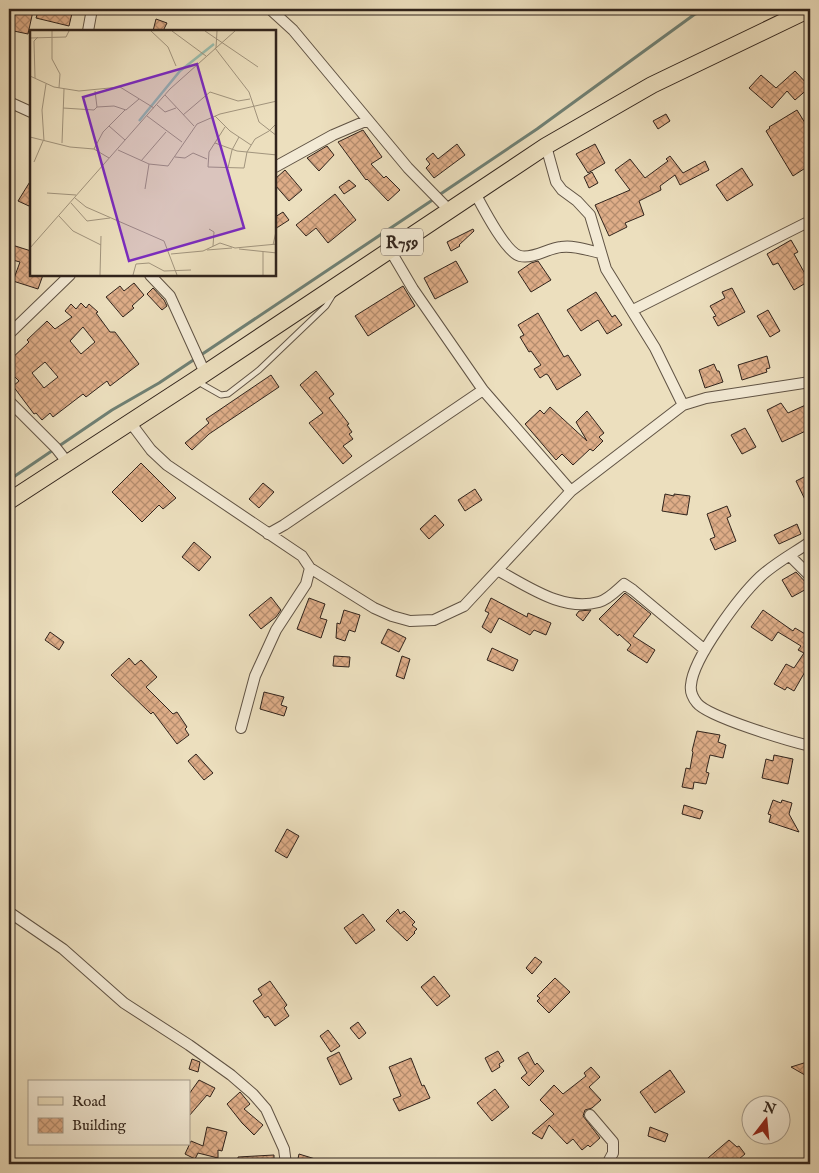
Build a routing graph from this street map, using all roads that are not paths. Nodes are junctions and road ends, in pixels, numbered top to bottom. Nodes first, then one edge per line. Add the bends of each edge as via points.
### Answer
1 (92, 9) edge
2 (270, 9) edge
3 (810, 9) edge
4 (88, 30) edge
5 (9, 102) edge
6 (30, 112) edge
7 (368, 120) junction
8 (546, 146) junction
9 (276, 166) edge
10 (475, 194) junction
11 (449, 210) junction
12 (810, 221) edge
13 (390, 250) junction
14 (600, 253) junction
15 (69, 276) edge
16 (151, 276) edge
17 (341, 282) junction
18 (632, 310) junction
19 (9, 334) edge
20 (200, 377) junction
21 (810, 382) edge
22 (483, 390) junction
23 (9, 401) edge
24 (684, 405) junction
25 (130, 422) junction
26 (67, 462) junction
27 (572, 491) junction
28 (9, 501) edge
29 (284, 525) junction
30 (268, 534) junction
31 (810, 542) edge
32 (282, 543) junction
33 (790, 556) junction
34 (310, 568) junction
35 (499, 571) junction
36 (810, 576) edge
37 (705, 650) junction
38 (241, 728) dead end
39 (810, 746) edge
40 (9, 912) edge
41 (590, 1115) dead end
42 (286, 1164) edge
43 (607, 1164) edge

1 - 4 street
2 - 7 street via 292,30
3 - 8 main road, R759 via 652,85
5 - 6 street
7 - 9 street
7 - 11 street
8 - 10 main road, R759
8 - 14 street via 556,182 590,215
10 - 11 main road, R759
10 - 14 street via 501,239 519,256 573,246
11 - 13 main road, R759
12 - 18 street
13 - 17 main road, R759
13 - 22 street
14 - 18 street via 606,269
15 - 19 street
16 - 20 street via 170,296
17 - 20 main road, R759
17 - 20 lane via 315,318 228,394 221,395
18 - 24 street
20 - 25 main road, R759
21 - 24 street via 706,398
22 - 27 street
22 - 29 street
23 - 26 street
24 - 27 street
25 - 26 main road, R759
25 - 30 street via 167,465
26 - 28 main road, R759
27 - 35 street
29 - 30 street
29 - 32 street
30 - 32 street
31 - 33 street
32 - 34 street via 302,556
33 - 36 street
33 - 37 street via 761,576 735,606
34 - 35 street via 374,608 410,622 434,620 464,606
34 - 38 street via 306,584 276,630 255,676
35 - 37 street via 564,603 600,602 624,584
37 - 39 street via 690,686 698,705 753,729
40 - 42 street via 63,949 124,1003 189,1045 253,1094 266,1108 284,1149
41 - 43 street via 613,1142 613,1154

